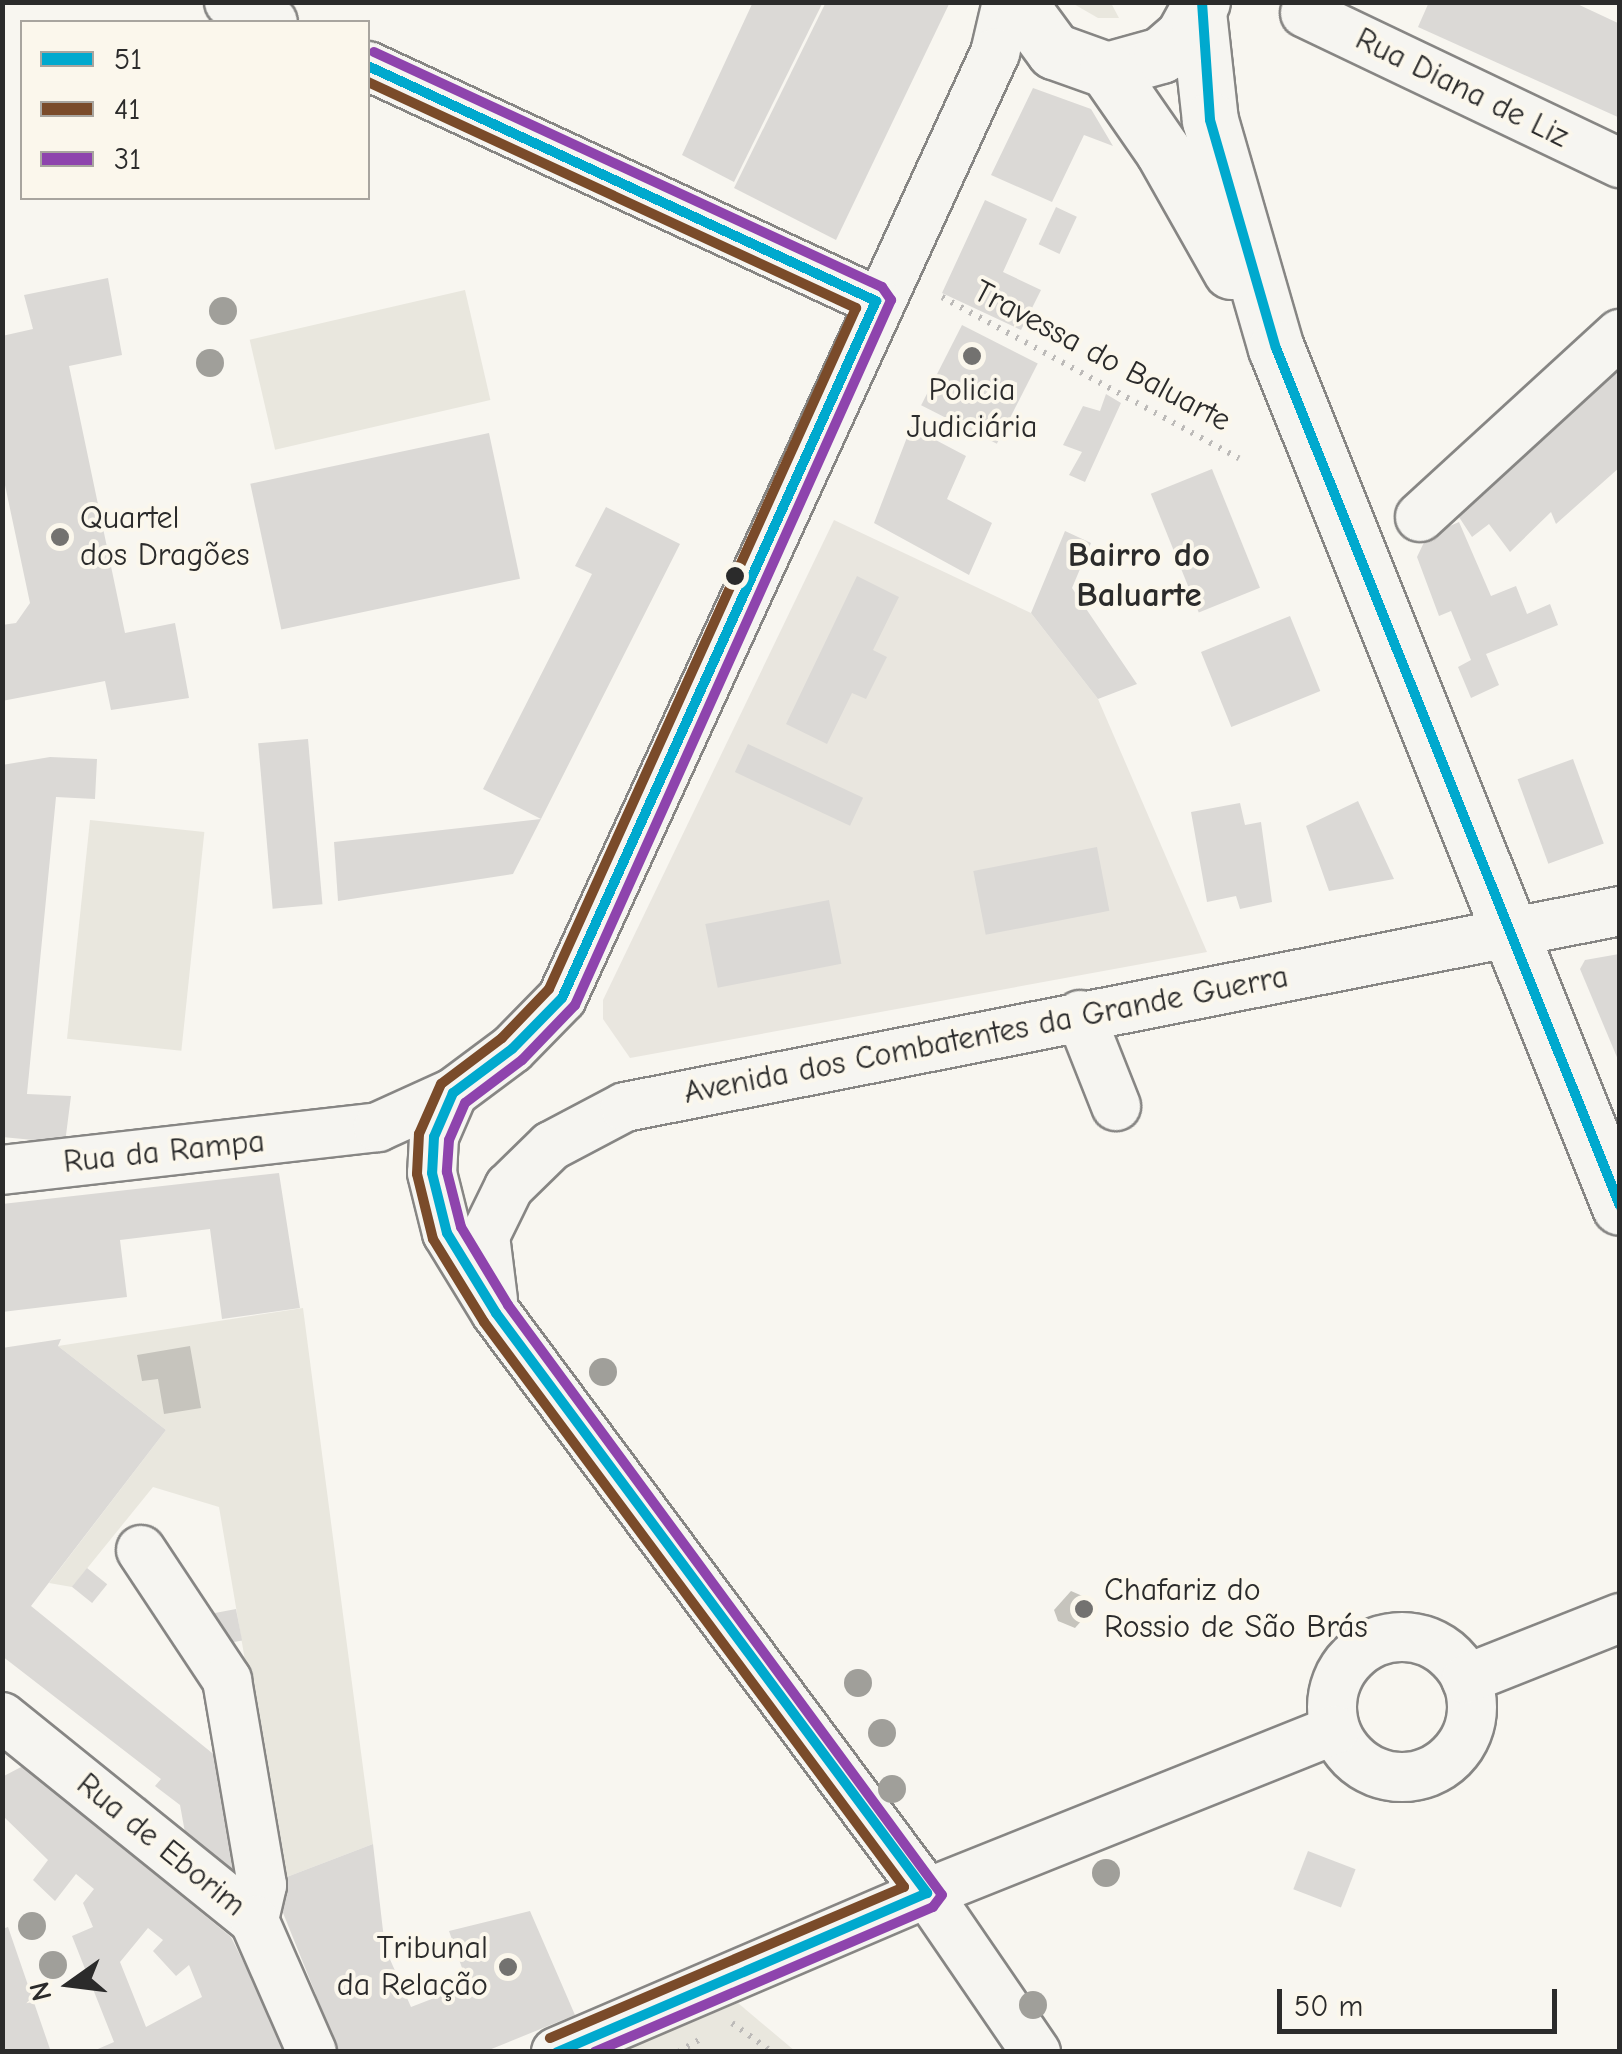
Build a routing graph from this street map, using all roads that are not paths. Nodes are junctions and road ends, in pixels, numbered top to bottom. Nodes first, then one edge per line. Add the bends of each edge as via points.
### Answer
1 (229, 2) edge
2 (1007, 2) edge
3 (1018, 2) edge
4 (1200, 8) edge
5 (1305, 12) dead end
6 (269, 20) edge
7 (370, 67) edge
8 (1107, 70) junction
9 (1620, 163) edge
10 (876, 301) junction
11 (1620, 334) edge
12 (1276, 348) junction
13 (1420, 517) dead end
14 (1620, 911) edge
15 (1509, 933) junction
16 (1080, 1015) junction
17 (453, 1094) junction
18 (1116, 1106) dead end
19 (326, 1134) junction
20 (432, 1163) junction
21 (2, 1170) edge
22 (1620, 1207) edge
23 (496, 1313) junction
24 (140, 1550) dead end
25 (1620, 1618) edge
26 (1466, 1680) junction
27 (1335, 1730) junction
28 (13, 1739) edge
29 (926, 1892) junction
30 (254, 1920) junction
31 (312, 2052) edge
32 (556, 2052) edge
33 (1036, 2052) edge

1 - 6 street
2 - 10 street, Rua da Rampa via 995,52
3 - 8 main road via 1033,32 1054,51
4 - 8 main road via 1161,54
4 - 12 main road via 1210,120
5 - 9 street, Rua Diana de Liz
7 - 10 street
8 - 12 main road via 1163,151
10 - 17 street, Rua da Rampa via 562,998 512,1049
11 - 13 street
12 - 15 main road
14 - 15 street, Avenida dos Combatentes da Grande Guerra
15 - 16 street, Avenida dos Combatentes da Grande Guerra
15 - 22 main road
16 - 18 street
16 - 23 street, Avenida dos Combatentes da Grande Guerra via 625,1107 574,1131 532,1162 492,1212 483,1260
17 - 19 street, Rua da Rampa via 409,1118
17 - 20 street
19 - 20 street, Rua da Rampa via 380,1138
19 - 21 street, Rua da Rampa
20 - 23 street via 447,1233
23 - 29 street
24 - 30 street via 227,1680 262,1885
25 - 26 street
26 - 27 street via 1447,1655 1420,1640 1378,1642 1359,1652 1335,1686
26 - 27 street via 1468,1729 1459,1748 1425,1774 1382,1775 1363,1766
27 - 29 street
28 - 30 street, Rua de Eborim
29 - 32 street
29 - 33 street
30 - 31 street, Rua de Eborim

